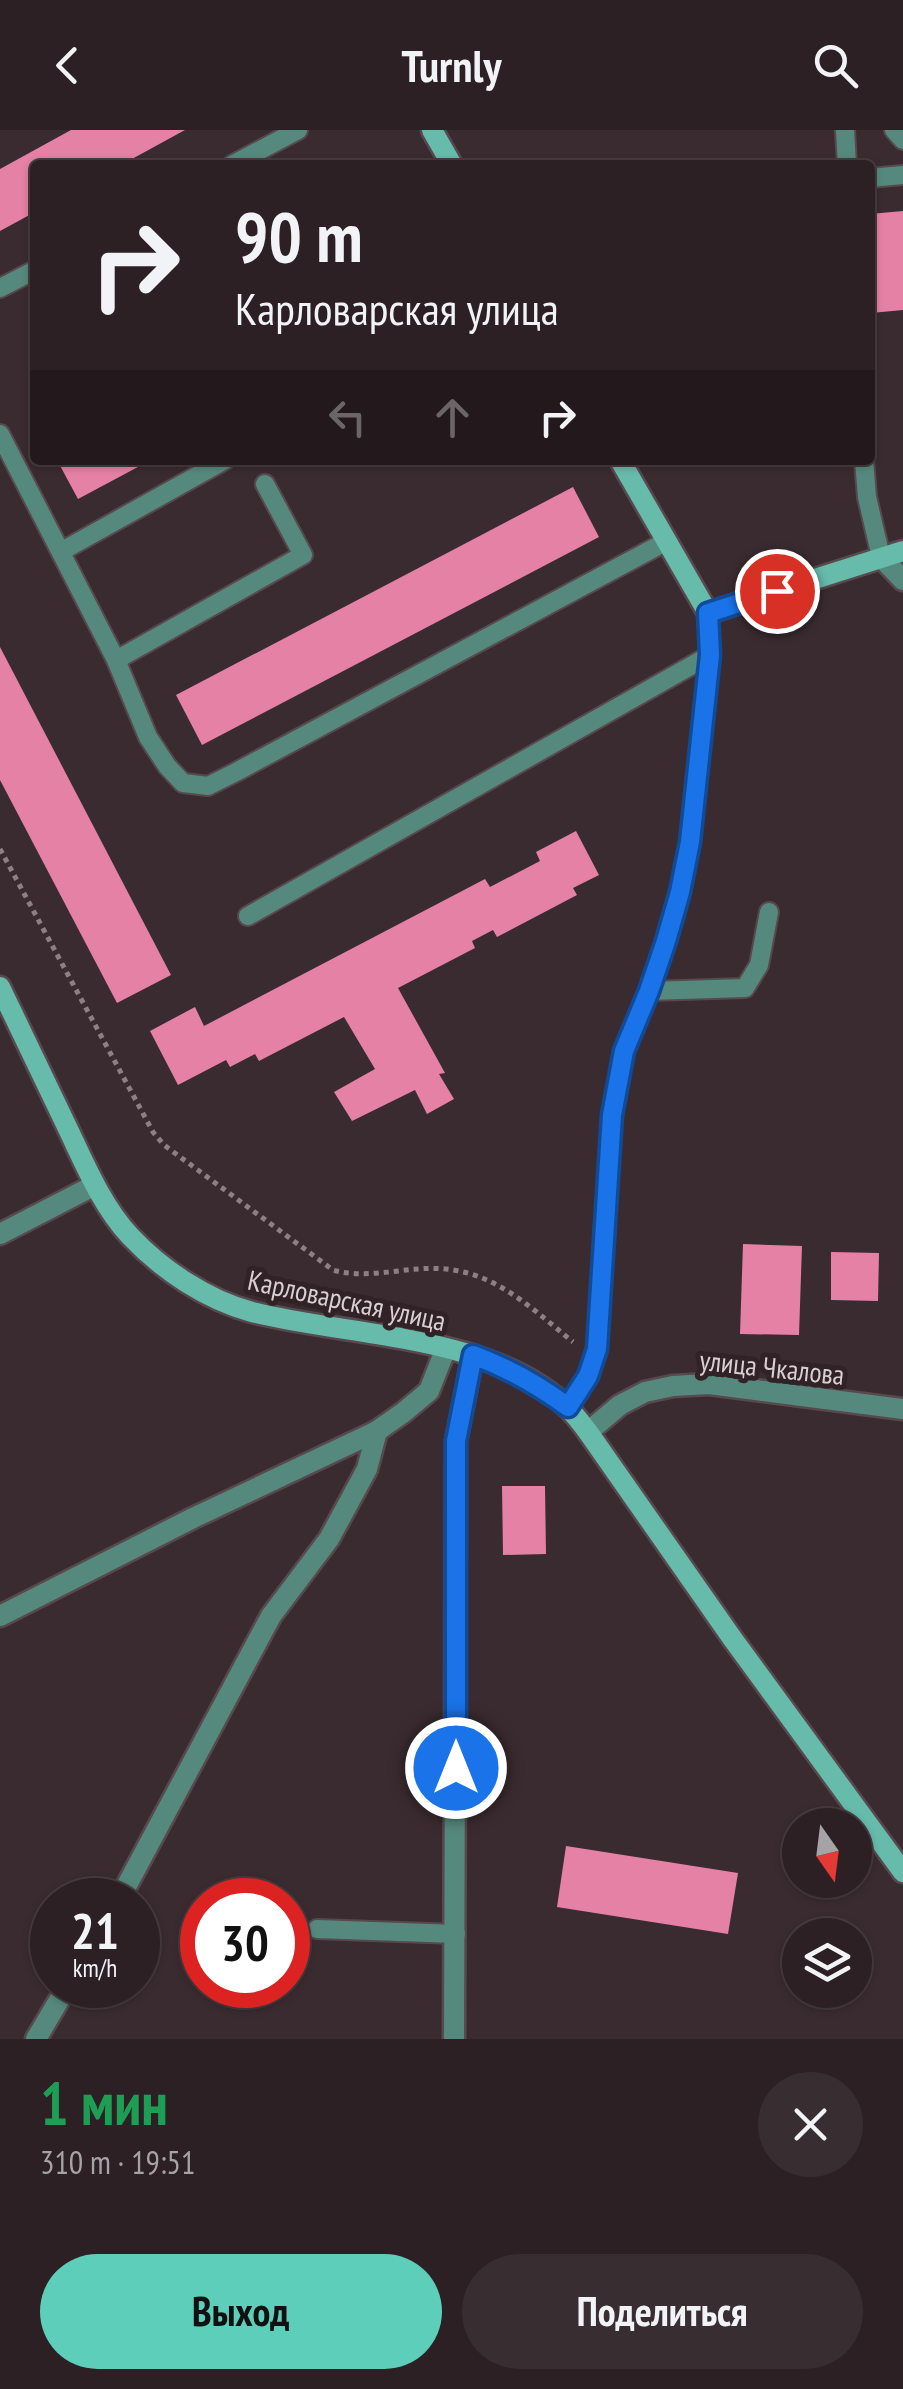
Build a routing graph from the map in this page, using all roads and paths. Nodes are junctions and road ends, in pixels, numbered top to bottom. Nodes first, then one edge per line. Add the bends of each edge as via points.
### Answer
1 (298, 130) edge
2 (432, 130) edge
3 (845, 130) edge
4 (894, 130) edge
5 (903, 140) edge
6 (241, 160) edge
7 (449, 160) edge
8 (847, 160) edge
9 (903, 175) edge
10 (875, 178) edge
11 (30, 273) edge
12 (0, 288) edge
13 (0, 434) edge
14 (216, 465) edge
15 (623, 465) edge
16 (865, 465) edge
17 (264, 484) dead end
18 (666, 541) junction
19 (62, 551) junction
20 (903, 551) edge
21 (882, 557) junction
22 (903, 580) edge
23 (708, 613) junction
24 (710, 655) junction
25 (116, 660) junction
26 (0, 849) edge
27 (769, 912) dead end
28 (248, 916) dead end
29 (0, 987) edge
30 (649, 991) junction
31 (95, 1185) junction
32 (0, 1234) edge
33 (446, 1348) junction
34 (597, 1349) junction
35 (473, 1355) junction
36 (568, 1407) junction
37 (903, 1409) edge
38 (377, 1431) junction
39 (588, 1432) junction
40 (0, 1616) edge
41 (896, 1854) edge
42 (903, 1872) edge
43 (130, 1878) edge
44 (317, 1929) dead end
45 (456, 1934) junction
46 (54, 2008) edge
47 (36, 2039) edge
48 (454, 2039) edge

1 - 6 lane
2 - 7 street
3 - 8 lane
4 - 5 lane
9 - 10 lane
11 - 12 lane
13 - 19 lane
14 - 19 lane
15 - 18 street
16 - 21 lane
17 - 25 lane via 304,555
18 - 23 street
18 - 25 lane via 208,786 184,783 167,766
19 - 25 lane
20 - 21 street
21 - 22 street
21 - 23 street
23 - 24 lane
24 - 28 lane
24 - 30 lane via 690,842
26 - 34 path via 154,1132 180,1159 333,1270 448,1267 476,1274 574,1343
27 - 30 lane via 759,965 745,988
29 - 31 street, Карловарская улица
30 - 34 lane via 624,1051 612,1115
31 - 32 street
31 - 33 street, Карловарская улица via 155,1260 212,1297 250,1312
33 - 35 street, Карловарская улица
33 - 38 street via 429,1390
34 - 36 lane
35 - 36 street, Карловарская улица via 509,1368
35 - 45 street via 456,1441
36 - 39 street, Карловарская улица
37 - 39 street, улица Чкалова via 710,1384 673,1386 620,1405
38 - 40 street
38 - 43 street via 367,1469 338,1522 271,1616
39 - 41 street, Карловарская улица via 732,1638
41 - 42 street, Карловарская улица
44 - 45 lane
45 - 48 street
46 - 47 street

